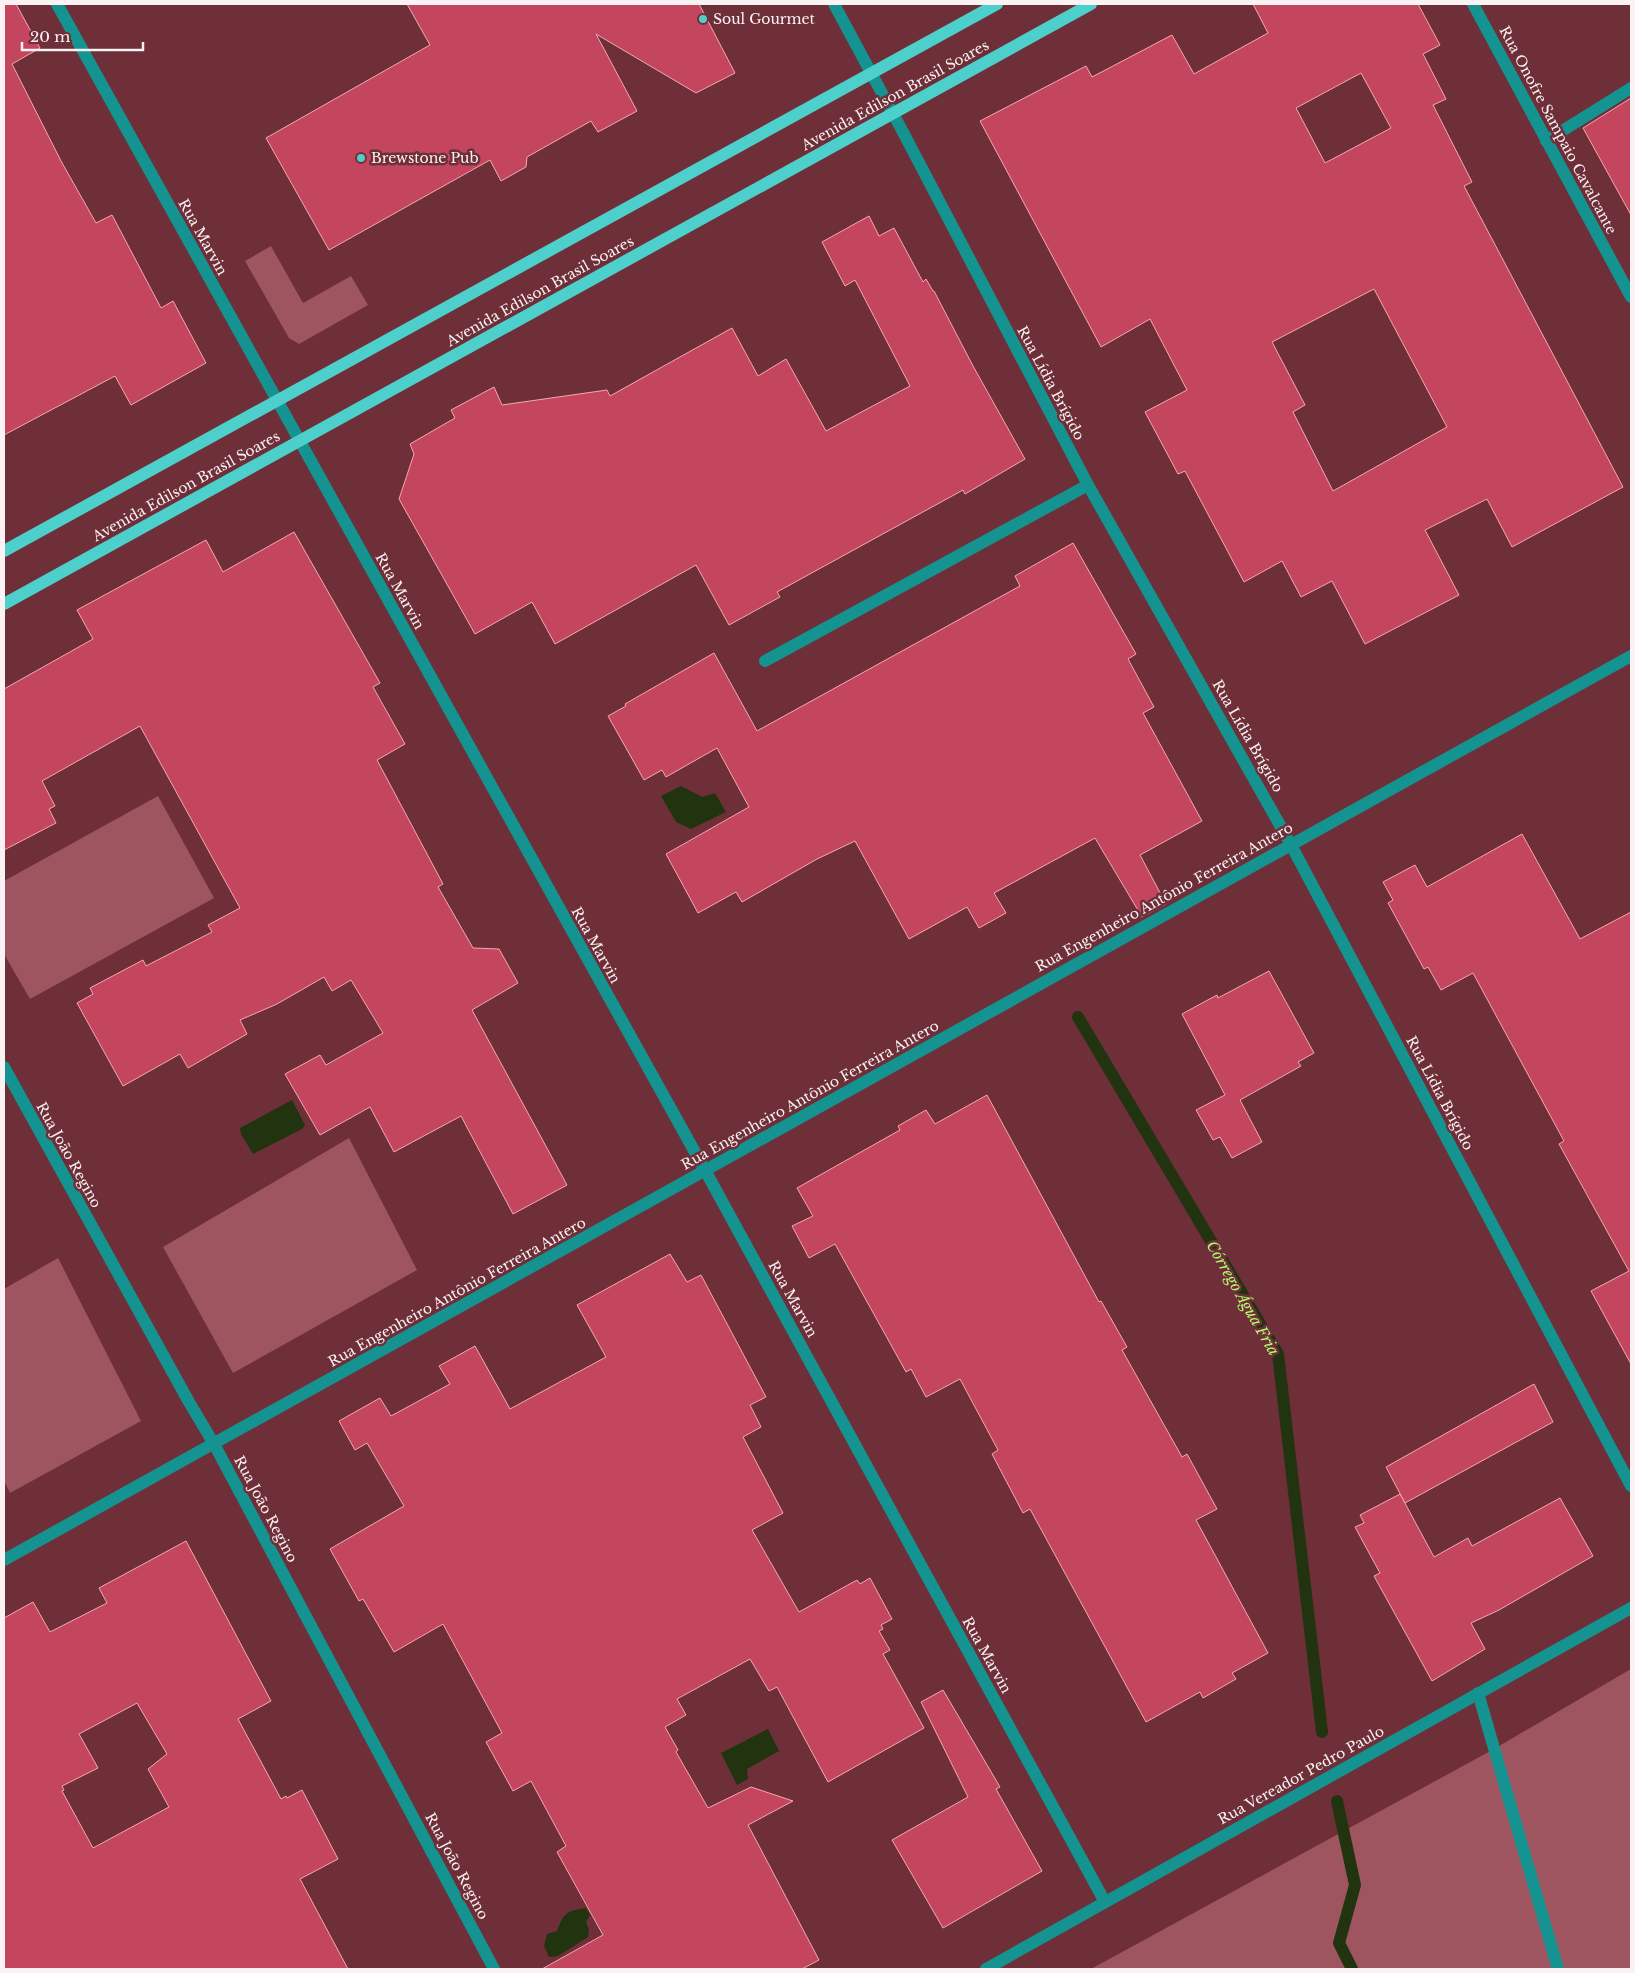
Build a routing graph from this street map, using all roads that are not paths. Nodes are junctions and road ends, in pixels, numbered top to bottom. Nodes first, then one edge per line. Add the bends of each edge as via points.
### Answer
1 (58, 4) edge
2 (834, 4) edge
3 (997, 4) edge
4 (1091, 4) edge
5 (1473, 4) edge
6 (872, 72) junction
7 (1631, 88) edge
8 (893, 113) junction
9 (1546, 141) junction
10 (1631, 297) edge
11 (277, 401) junction
12 (299, 441) junction
13 (1088, 485) junction
14 (4, 550) edge
15 (4, 604) edge
16 (1631, 656) edge
17 (766, 661) dead end
18 (1290, 843) junction
19 (4, 1067) edge
20 (706, 1172) junction
21 (214, 1444) junction
22 (1631, 1486) edge
23 (4, 1560) edge
24 (1631, 1608) edge
25 (1478, 1693) junction
26 (1105, 1902) junction
27 (494, 1969) edge
28 (986, 1969) edge
29 (1558, 1969) edge

1 - 11 street, Rua Marvin
2 - 6 street, Rua Lídia Brígido
3 - 6 main road
4 - 8 main road, Avenida Edilson Brasil Soares
5 - 9 street, Rua Onofre Sampaio Cavalcante
6 - 8 street, Rua Lídia Brígido
6 - 11 main road
7 - 9 street
8 - 12 main road, Avenida Edilson Brasil Soares
8 - 13 street, Rua Lídia Brígido
9 - 10 street, Rua Onofre Sampaio Cavalcante
11 - 12 street, Rua Marvin
11 - 14 main road
12 - 15 main road, Avenida Edilson Brasil Soares
12 - 20 street, Rua Marvin
13 - 17 street
13 - 18 street, Rua Lídia Brígido
16 - 18 street, Rua Engenheiro Antônio Ferreira Antero
18 - 20 street, Rua Engenheiro Antônio Ferreira Antero
18 - 22 street, Rua Lídia Brígido
19 - 21 street, Rua João Regino
20 - 21 street, Rua Engenheiro Antônio Ferreira Antero
20 - 26 street, Rua Marvin
21 - 23 street, Rua Engenheiro Antônio Ferreira Antero
21 - 27 street, Rua João Regino
24 - 25 street, Rua Vereador Pedro Paulo
25 - 26 street, Rua Vereador Pedro Paulo
25 - 29 street
26 - 28 street, Rua Vereador Pedro Paulo

